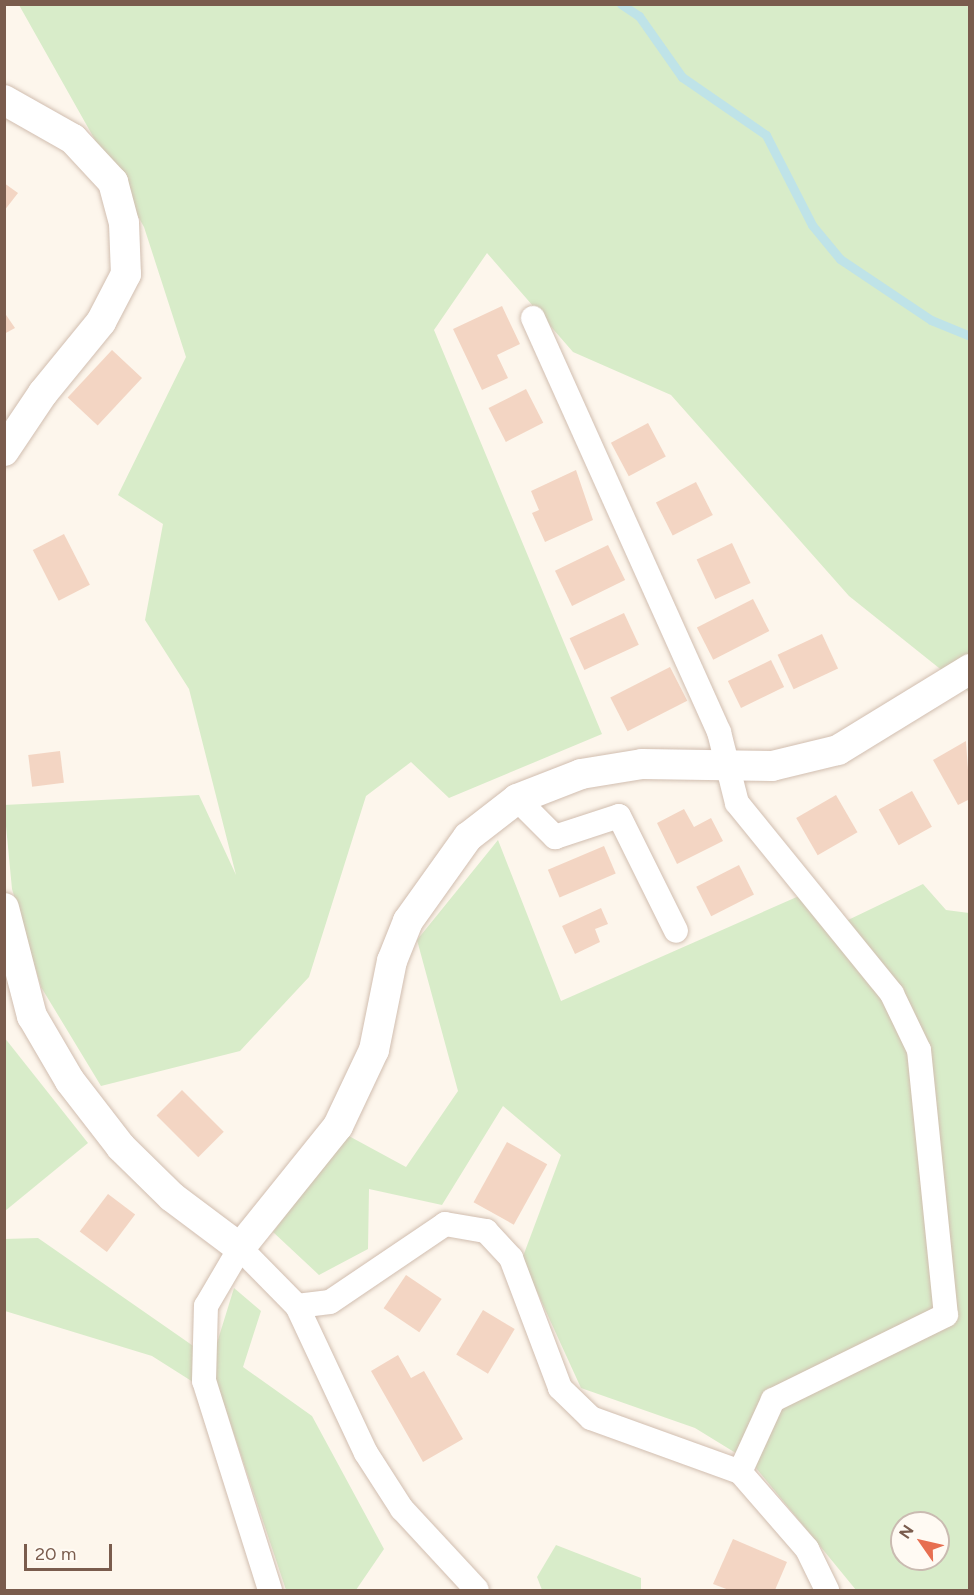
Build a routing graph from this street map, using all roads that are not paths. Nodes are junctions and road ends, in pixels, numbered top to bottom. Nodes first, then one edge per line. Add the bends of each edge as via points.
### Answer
1 (4, 100) edge
2 (533, 318) dead end
3 (4, 451) edge
4 (969, 669) edge
5 (725, 768) junction
6 (517, 799) junction
7 (4, 908) edge
8 (676, 931) dead end
9 (240, 1248) junction
10 (297, 1306) junction
11 (740, 1472) junction
12 (270, 1590) edge
13 (477, 1590) edge
14 (827, 1590) edge

1 - 3 street via 73,139 113,182 123,223 126,274 101,322 42,393
2 - 5 street via 719,732
4 - 5 street via 838,750 772,766
5 - 6 street via 642,764 581,774
5 - 11 street via 737,803 892,994 919,1050 946,1315 773,1400
6 - 8 street via 555,837 619,816
6 - 9 street via 468,837 408,921 392,960 374,1050 338,1126
7 - 9 street via 32,1016 70,1081 121,1147 158,1183
9 - 10 street
9 - 12 street via 206,1306 204,1381
10 - 11 street via 330,1302 445,1224 486,1231 511,1258 560,1388 591,1418
10 - 13 street via 366,1452 402,1509
11 - 14 street via 807,1549

